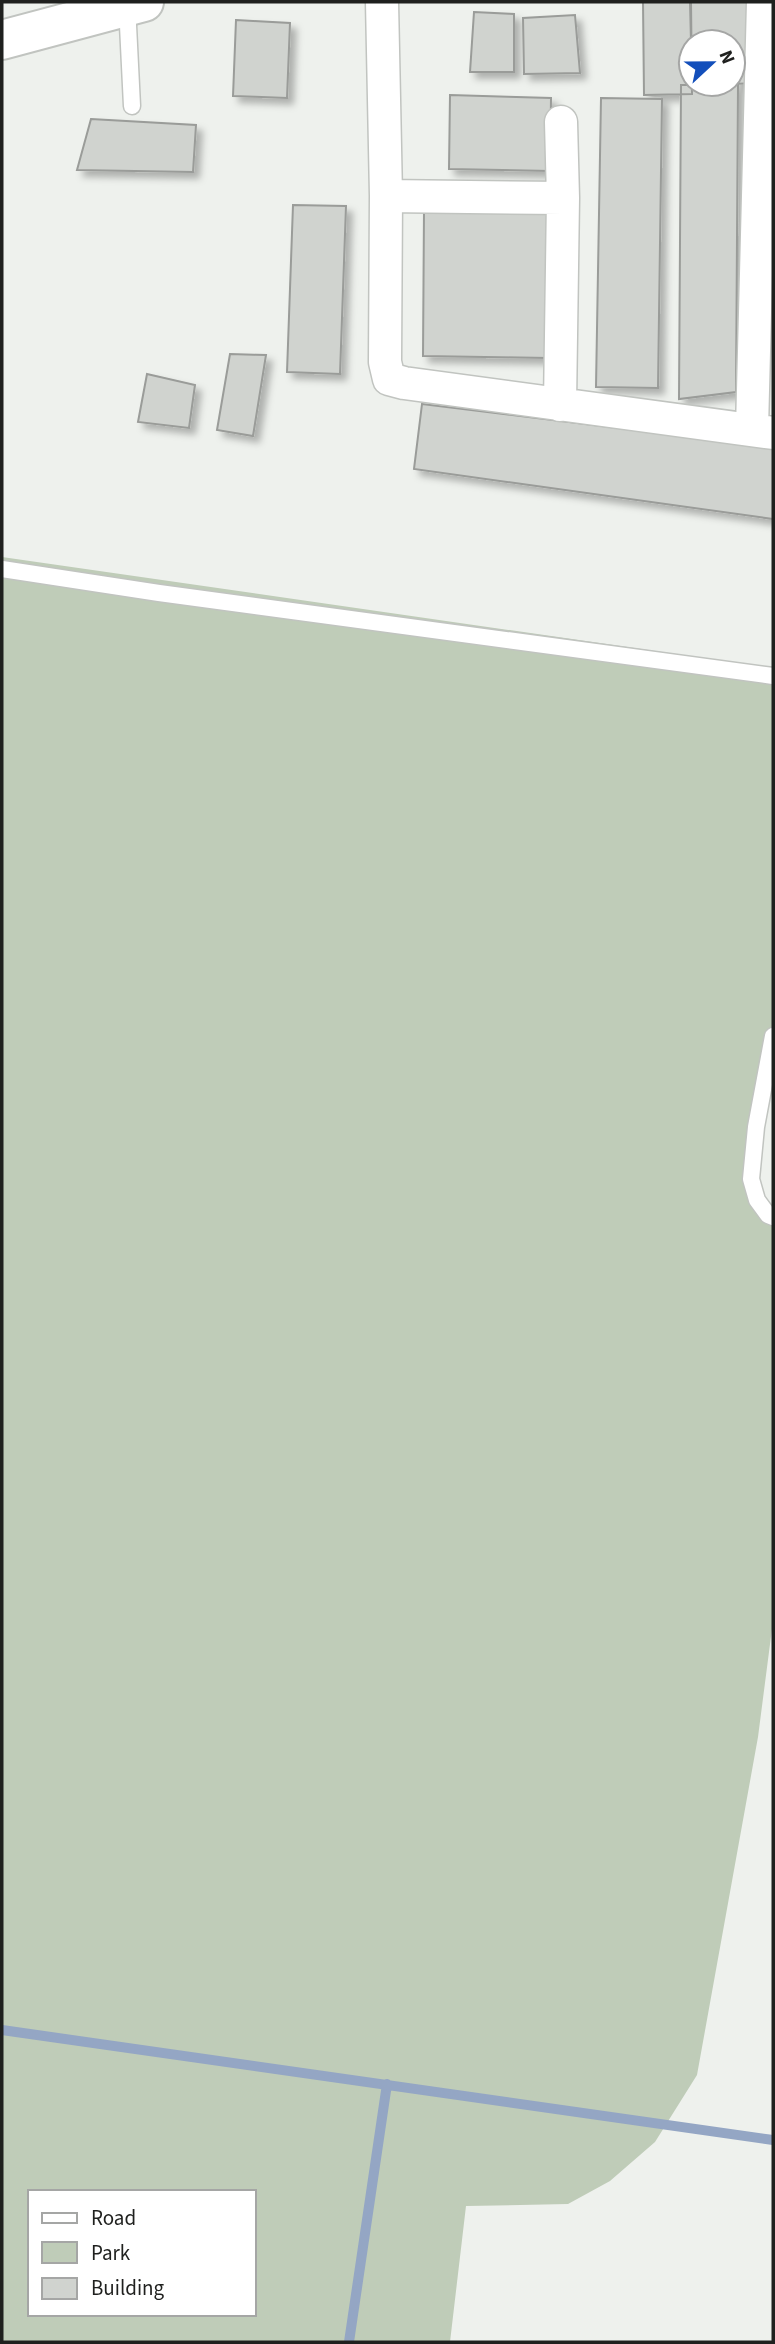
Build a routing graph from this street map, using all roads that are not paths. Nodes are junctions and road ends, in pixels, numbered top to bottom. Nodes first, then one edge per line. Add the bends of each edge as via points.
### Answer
1 (382, 2) edge
2 (763, 2) edge
3 (136, 4) edge
4 (2, 40) edge
5 (132, 106) dead end
6 (561, 122) dead end
7 (386, 196) junction
8 (564, 198) junction
9 (560, 405) junction
10 (763, 431) edge
11 (2, 569) edge
12 (773, 676) edge
13 (773, 1036) edge
14 (773, 1217) edge

1 - 7 street
2 - 10 street
3 - 4 street
3 - 5 lane
6 - 8 street
7 - 8 street
7 - 9 street via 385,362 389,379
8 - 9 street
9 - 10 street
11 - 12 lane
13 - 14 lane via 751,1179 757,1200

